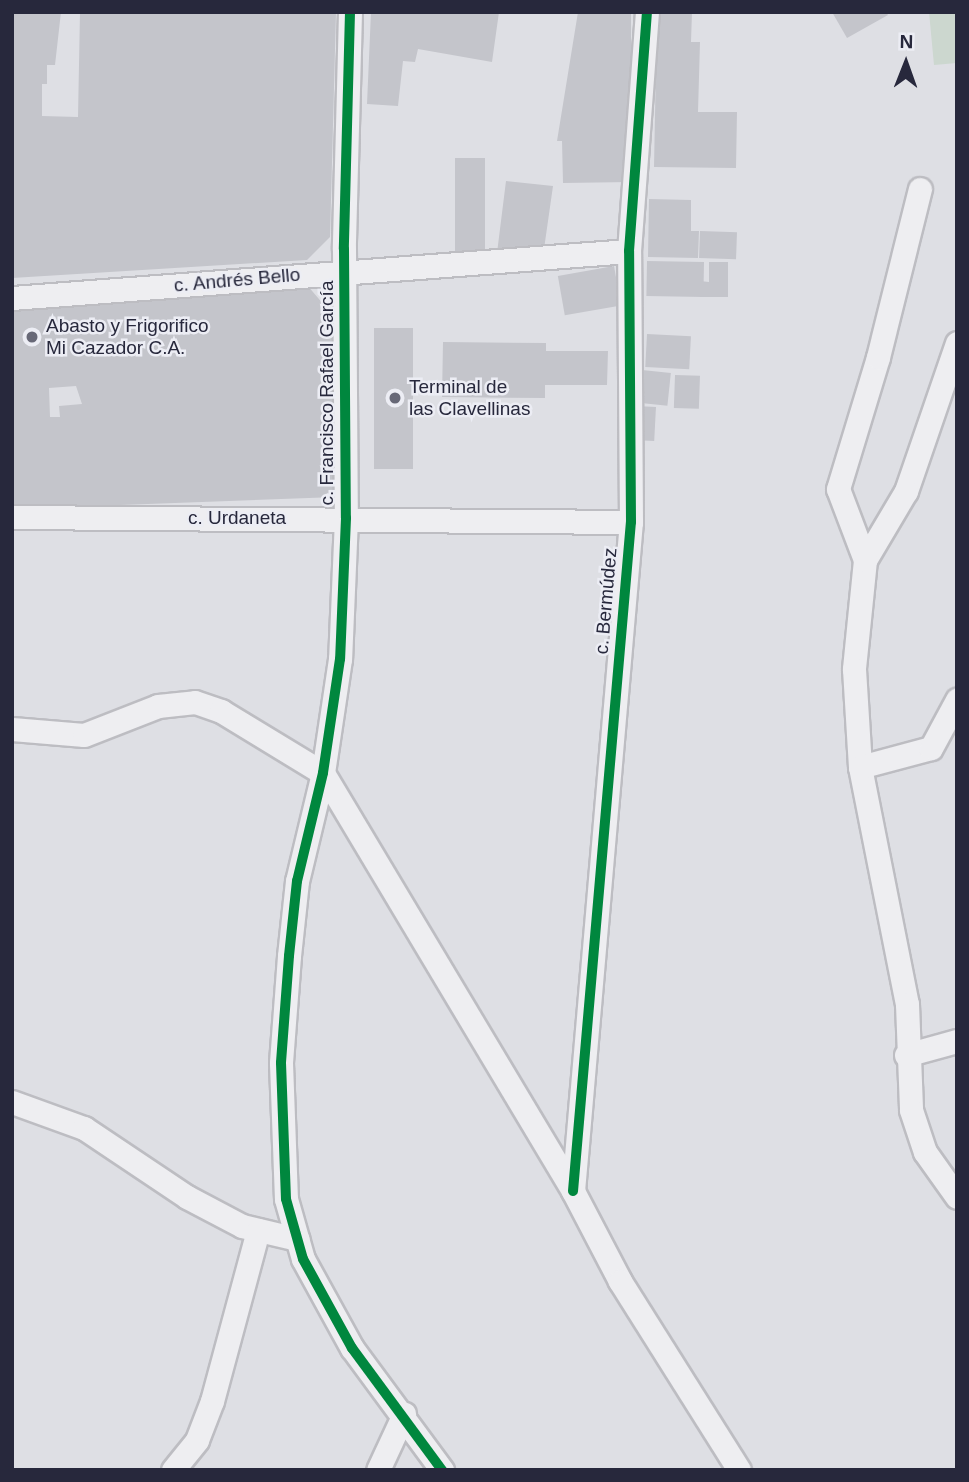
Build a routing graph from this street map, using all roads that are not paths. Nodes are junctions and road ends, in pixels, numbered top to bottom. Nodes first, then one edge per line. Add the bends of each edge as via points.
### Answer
1 (350, 12) edge
2 (647, 12) edge
3 (920, 189) dead end
4 (629, 251) junction
5 (344, 272) junction
6 (12, 298) edge
7 (957, 343) edge
8 (12, 517) edge
9 (346, 518) junction
10 (631, 523) junction
11 (865, 560) junction
12 (957, 700) edge
13 (12, 729) edge
14 (957, 741) edge
15 (931, 748) junction
16 (860, 767) junction
17 (323, 773) junction
18 (957, 1041) edge
19 (906, 1055) junction
20 (12, 1102) edge
21 (573, 1191) junction
22 (957, 1197) edge
23 (258, 1230) junction
24 (297, 1239) junction
25 (404, 1414) junction
26 (173, 1470) edge
27 (378, 1470) edge
28 (442, 1470) edge
29 (739, 1470) edge

1 - 5 street, c. Francisco Rafael García
2 - 4 street, c. Bermúdez
3 - 11 street via 878,357 840,478 841,500
4 - 5 street, c. Andrés Bello
4 - 10 street, c. Bermúdez
5 - 6 street, c. Andrés Bello
5 - 9 street, c. Francisco Rafael García
7 - 11 street via 906,491
8 - 9 street, c. Urdaneta
9 - 10 street, c. Urdaneta
9 - 17 street, c. Francisco Rafael García via 340,659
10 - 21 street, c. Bermúdez
11 - 16 street via 854,669
12 - 15 street
13 - 17 street via 84,734 158,706 195,702 221,711
14 - 15 street
15 - 16 street
16 - 19 street via 907,1004
17 - 21 street
17 - 24 street, c. Francisco Rafael García via 298,881 281,1063 286,1199
18 - 19 street
19 - 22 street via 911,1110 925,1152
20 - 23 street via 84,1129 187,1197
21 - 29 street via 620,1281
23 - 24 street
23 - 26 street via 212,1401 197,1440
24 - 25 street, c. Francisco Rafael García via 303,1259 352,1348
25 - 27 street
25 - 28 street, c. Francisco Rafael García

